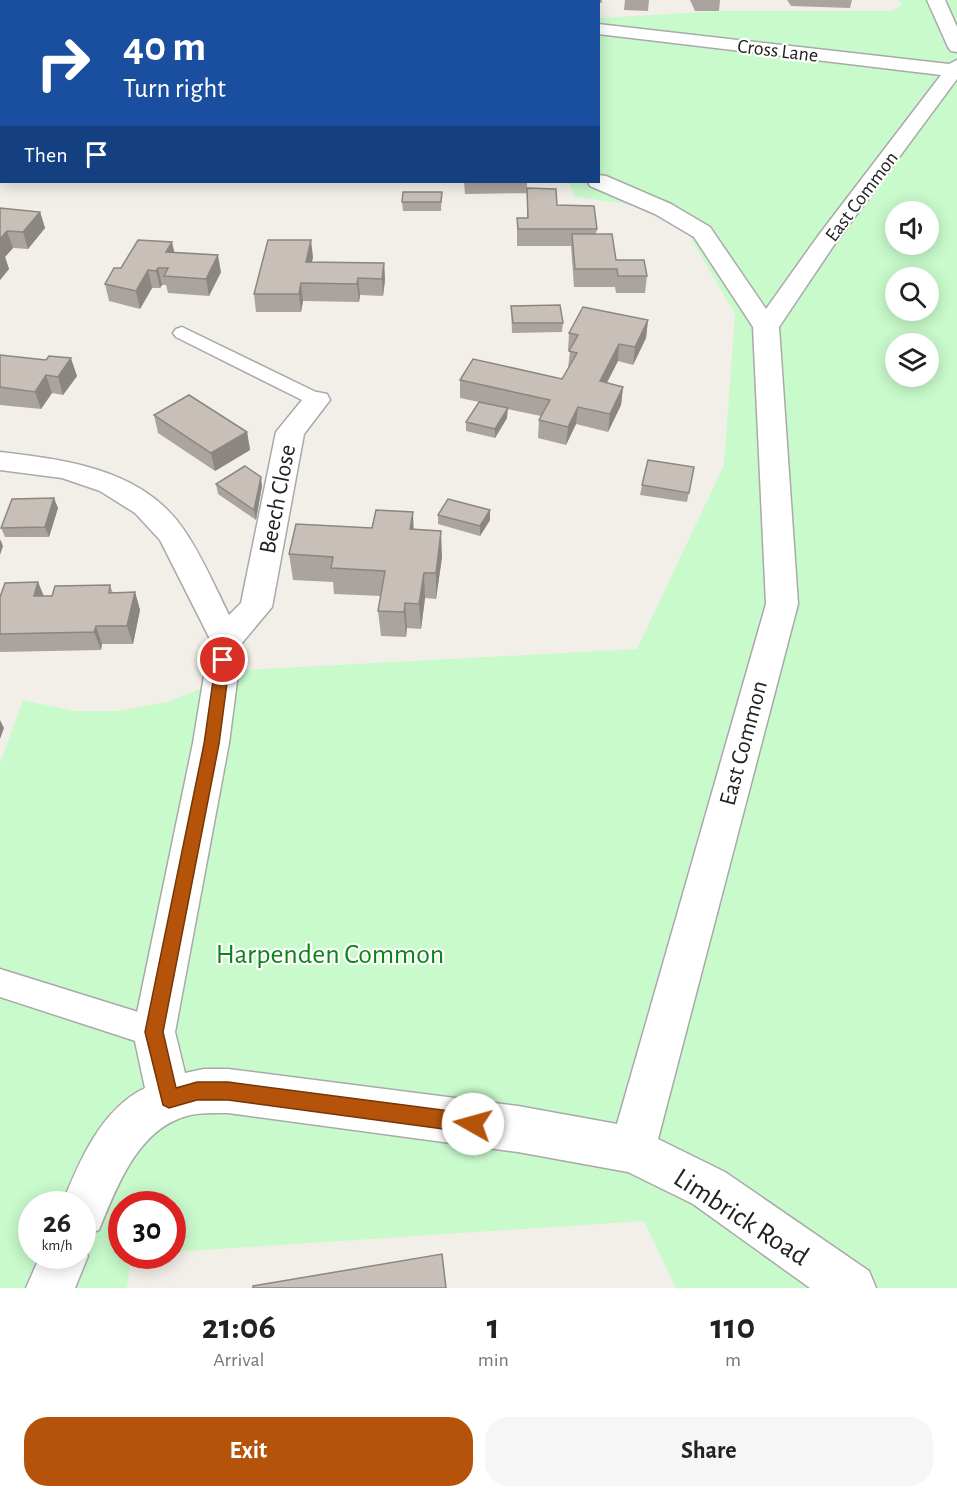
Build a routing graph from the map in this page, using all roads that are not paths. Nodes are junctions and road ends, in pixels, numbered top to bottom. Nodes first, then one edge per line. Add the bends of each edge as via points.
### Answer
1 (936, 0) edge
2 (600, 30) edge
3 (957, 64) edge
4 (600, 182) edge
5 (766, 327) junction
6 (182, 333) dead end
7 (317, 400) joint
8 (0, 461) edge
9 (226, 639) junction
10 (0, 983) edge
11 (154, 1032) junction
12 (169, 1099) junction
13 (632, 1150) junction
14 (93, 1191) edge
15 (58, 1269) edge
16 (50, 1288) edge
17 (852, 1288) edge

1 - 3 street
2 - 3 street, Cross Lane
3 - 5 street, East Common
4 - 5 street via 663,209 702,232
5 - 13 street, East Common via 782,604
6 - 7 lane, Beech Close
7 - 9 street, Beech Close via 290,432 256,607
8 - 9 street via 65,469 110,484 145,506 172,535
9 - 11 street via 211,744
10 - 11 lane
11 - 12 street
12 - 13 street, Limbrick Road via 197,1091 228,1091 518,1130
12 - 14 street, Limbrick Road via 146,1111 116,1144
13 - 17 street, Limbrick Road via 710,1188
15 - 16 street

